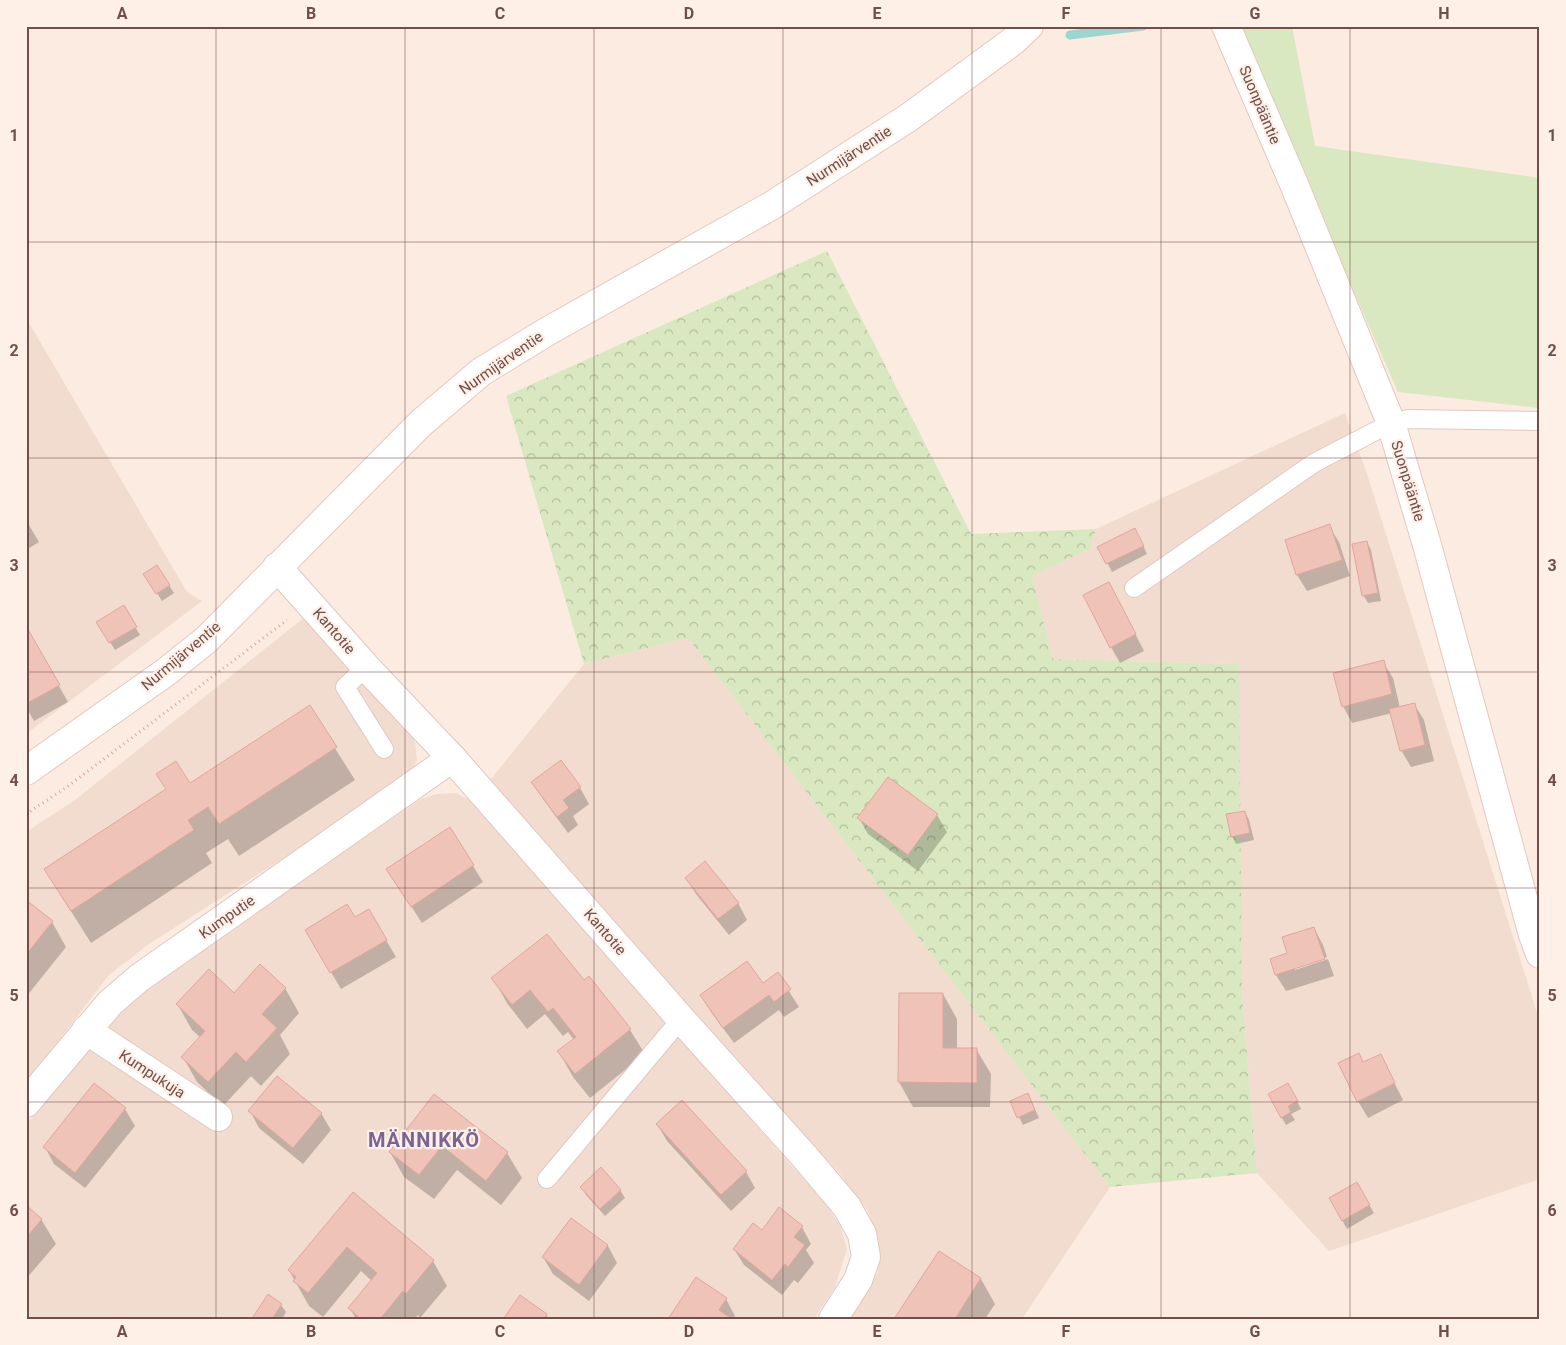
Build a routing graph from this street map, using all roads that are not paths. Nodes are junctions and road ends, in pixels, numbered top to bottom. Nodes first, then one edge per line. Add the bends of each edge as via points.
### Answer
1 (1029, 26) edge
2 (1226, 26) edge
3 (1540, 421) edge
4 (1391, 423) junction
5 (277, 567) junction
6 (1134, 588) dead end
7 (366, 667) junction
8 (384, 750) dead end
9 (452, 758) junction
10 (26, 771) edge
11 (1540, 954) edge
12 (681, 1019) junction
13 (86, 1030) junction
14 (26, 1103) edge
15 (218, 1117) dead end
16 (547, 1179) dead end
17 (833, 1319) edge

1 - 5 street, Nurmijärventie via 908,118 771,206 481,372 421,423
2 - 4 street, Suonpääntie
3 - 4 lane via 1408,419
4 - 6 lane via 1314,464
4 - 11 street, Suonpääntie
5 - 7 street, Kantotie
5 - 10 street, Nurmijärventie via 206,640
7 - 8 lane via 345,687
7 - 9 street, Kantotie
9 - 12 street, Kantotie
9 - 13 street, Kumputie via 139,978
12 - 16 lane
12 - 17 street, Kantotie via 847,1207 862,1234 866,1257 858,1280
13 - 14 street, Kumputie
13 - 15 street, Kumpukuja

